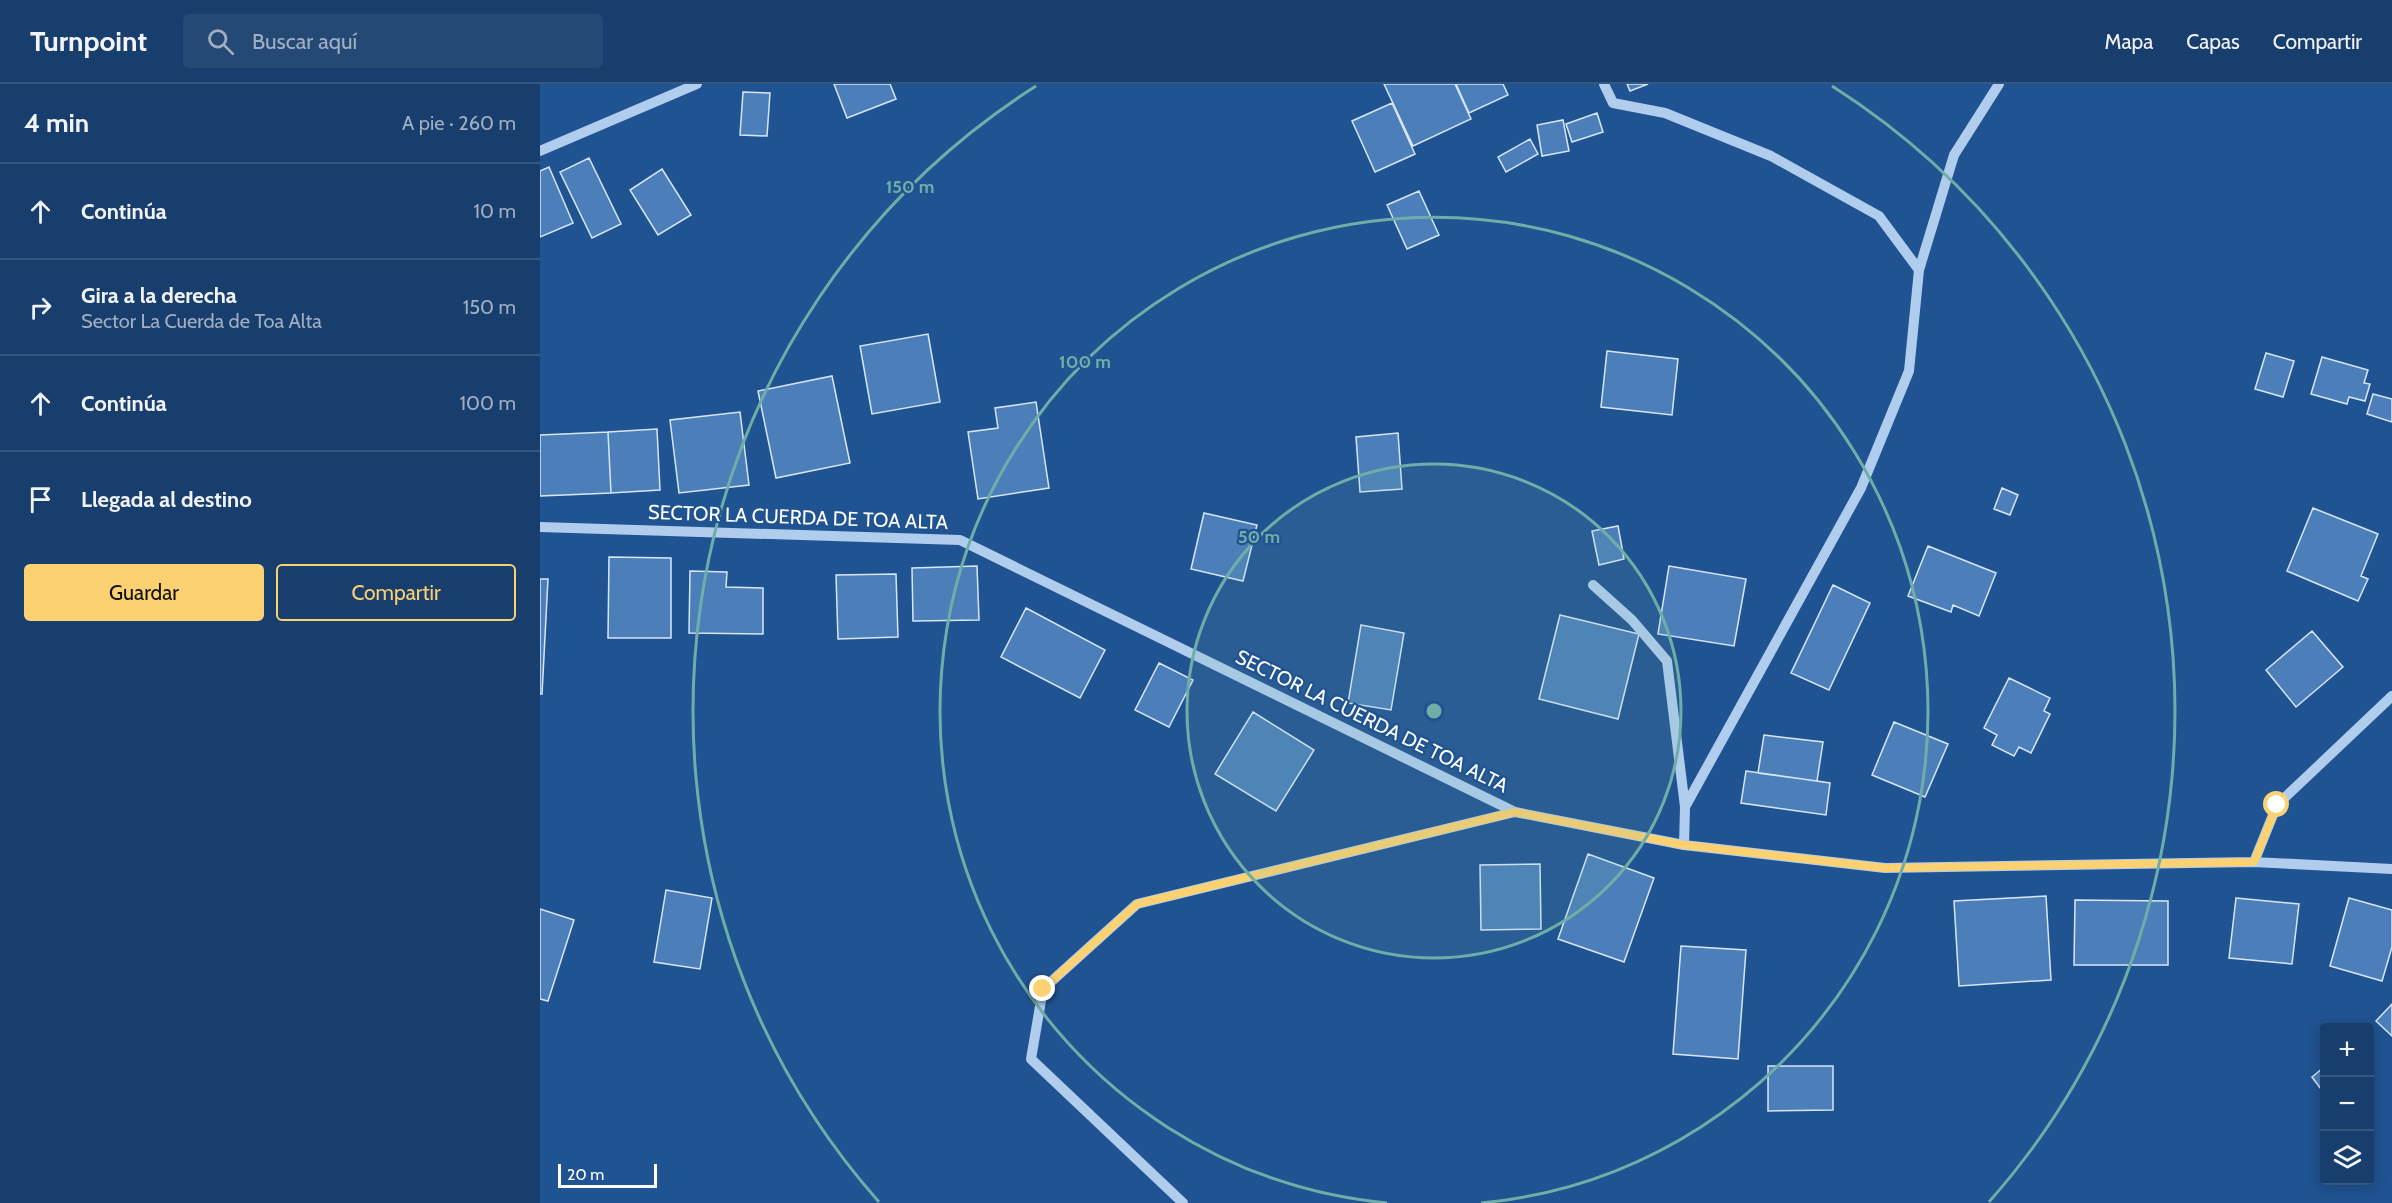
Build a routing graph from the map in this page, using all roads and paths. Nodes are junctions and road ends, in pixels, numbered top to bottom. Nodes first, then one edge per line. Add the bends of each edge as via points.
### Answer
1 (697, 84) edge
2 (1604, 84) edge
3 (1999, 84) edge
4 (540, 150) edge
5 (1919, 270) junction
6 (540, 527) edge
7 (1593, 585) dead end
8 (2392, 696) edge
9 (1685, 807) junction
10 (1515, 812) junction
11 (1684, 845) junction
12 (2254, 862) junction
13 (2392, 869) edge
14 (1183, 1203) edge

1 - 4 street
2 - 5 street via 1613,103 1665,113 1771,156 1879,216
3 - 5 street via 1954,156
5 - 9 street via 1909,371 1861,488
6 - 10 street, SECTOR LA CUERDA DE TOA ALTA via 960,540
7 - 9 street via 1632,620 1666,661
8 - 12 street via 2277,805
9 - 11 street
10 - 11 street, SECTOR LA CUERDA DE TOA ALTA
10 - 14 street via 1137,904 1043,989 1031,1059
11 - 12 street, SECTOR LA CUERDA DE TOA ALTA via 1885,868
12 - 13 street, SECTOR LA CUERDA DE TOA ALTA

